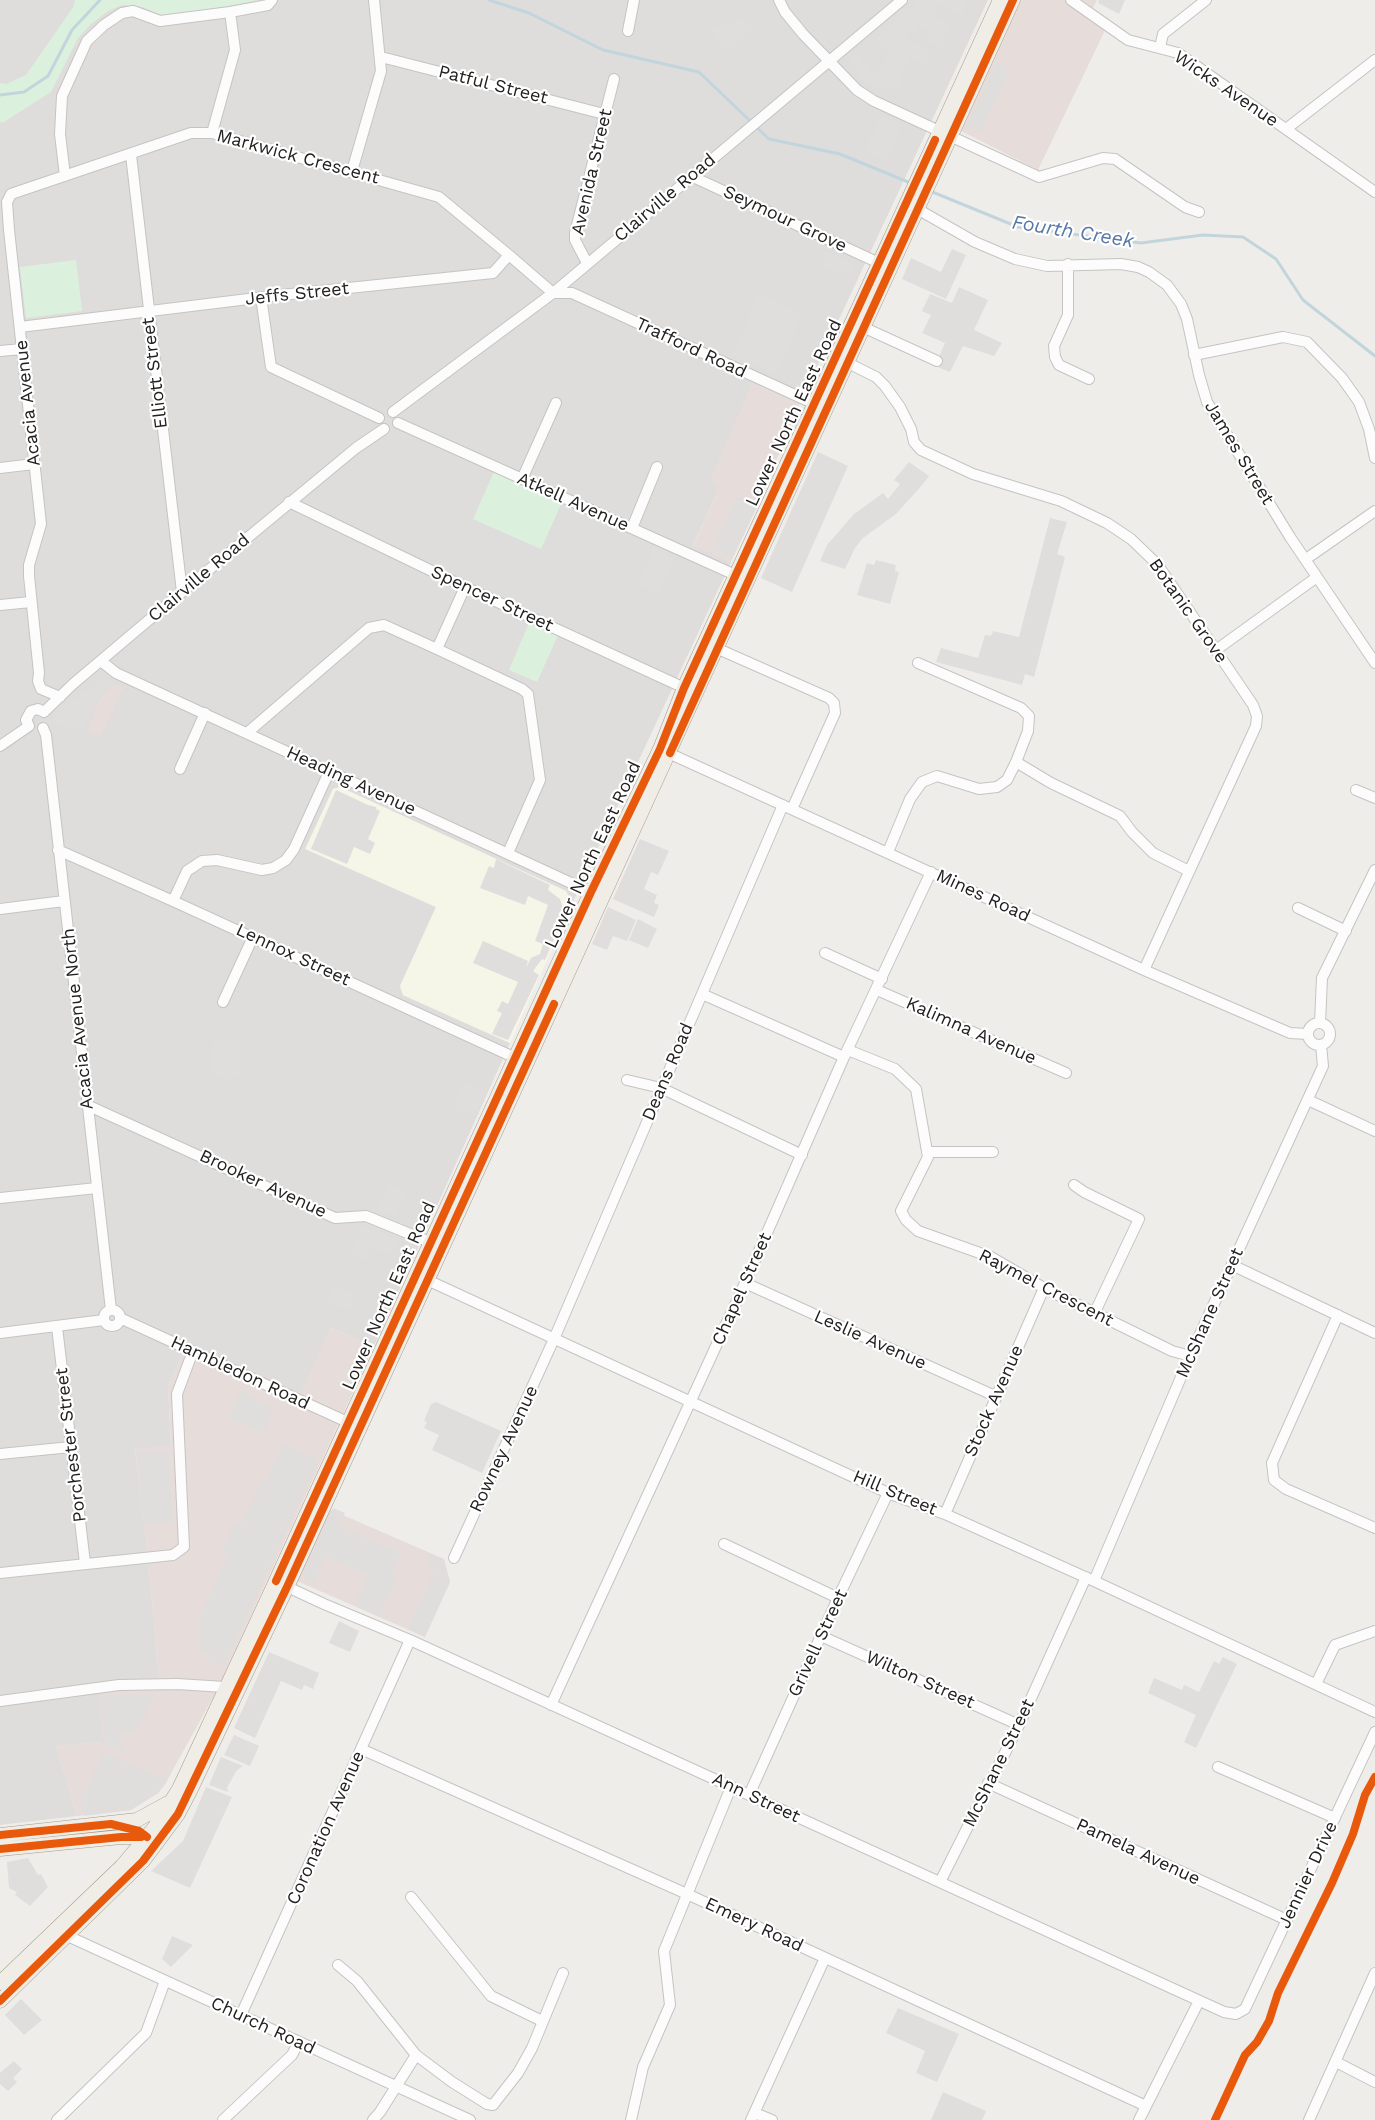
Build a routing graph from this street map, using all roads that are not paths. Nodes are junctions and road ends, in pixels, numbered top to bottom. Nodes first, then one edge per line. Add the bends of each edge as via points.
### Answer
1 (272, 0) edge
2 (374, 0) edge
3 (634, 0) edge
4 (779, 0) edge
5 (902, 0) edge
6 (1000, 0) edge
7 (1013, 0) edge
8 (1071, 0) edge
9 (1206, 0) edge
10 (230, 12) junction
11 (628, 31) dead end
12 (1160, 47) junction
13 (381, 57) junction
14 (1375, 60) edge
15 (829, 61) junction
16 (614, 80) dead end
17 (604, 114) junction
18 (1286, 129) junction
19 (212, 133) junction
20 (945, 134) junction
21 (131, 155) junction
22 (352, 171) junction
23 (65, 176) junction
24 (692, 176) junction
25 (1375, 192) edge
26 (918, 194) junction
27 (7, 202) joint
28 (1199, 212) dead end
29 (5, 230) edge
30 (509, 255) junction
31 (587, 263) junction
32 (879, 263) junction
33 (1068, 264) junction
34 (553, 292) junction
35 (261, 297) junction
36 (148, 311) junction
37 (20, 327) junction
38 (865, 328) junction
39 (22, 348) junction
40 (0, 351) edge
41 (1194, 355) junction
42 (842, 360) junction
43 (937, 361) dead end
44 (1089, 379) dead end
45 (556, 403) dead end
46 (821, 407) junction
47 (396, 418) junction
48 (380, 423) junction
49 (1375, 458) edge
50 (34, 464) junction
51 (657, 467) dead end
52 (0, 468) edge
53 (522, 479) junction
54 (289, 502) junction
55 (1375, 511) edge
56 (632, 528) junction
57 (1306, 559) junction
58 (741, 577) junction
59 (1317, 577) junction
60 (465, 587) junction
61 (182, 592) junction
62 (31, 602) junction
63 (0, 605) edge
64 (716, 648) junction
65 (437, 649) junction
66 (1216, 650) junction
67 (101, 661) junction
68 (918, 663) dead end
69 (1375, 663) edge
70 (690, 690) junction
71 (60, 697) junction
72 (44, 712) junction
73 (205, 713) junction
74 (29, 726) junction
75 (43, 728) junction
76 (247, 733) junction
77 (0, 746) edge
78 (665, 751) junction
79 (1016, 762) junction
80 (180, 768) dead end
81 (329, 772) junction
82 (1356, 790) dead end
83 (1375, 798) edge
84 (788, 807) junction
85 (58, 850) junction
86 (888, 852) junction
87 (508, 853) junction
88 (1375, 870) edge
89 (1189, 871) junction
90 (931, 872) junction
91 (597, 895) junction
92 (64, 901) junction
93 (173, 901) junction
94 (1298, 908) dead end
95 (0, 909) edge
96 (1346, 931) junction
97 (253, 937) junction
98 (825, 953) dead end
99 (1144, 970) junction
100 (882, 979) junction
101 (877, 990) junction
102 (702, 994) junction
103 (223, 1002) dead end
104 (1320, 1023) junction
105 (1308, 1034) junction
106 (1321, 1046) junction
107 (846, 1054) junction
108 (521, 1060) junction
109 (1066, 1073) dead end
110 (627, 1080) dead end
111 (661, 1088) junction
112 (1308, 1100) junction
113 (87, 1105) junction
114 (1375, 1131) edge
115 (927, 1152) junction
116 (993, 1152) dead end
117 (801, 1155) junction
118 (1074, 1185) dead end
119 (97, 1188) junction
120 (0, 1198) edge
121 (435, 1244) junction
122 (1232, 1265) junction
123 (421, 1277) junction
124 (745, 1283) junction
125 (1044, 1288) junction
126 (111, 1310) junction
127 (1095, 1312) junction
128 (1338, 1315) junction
129 (120, 1318) junction
130 (104, 1320) junction
131 (57, 1327) junction
132 (1375, 1333) edge
133 (0, 1334) edge
134 (554, 1339) junction
135 (193, 1351) junction
136 (1190, 1356) junction
137 (995, 1396) junction
138 (691, 1401) junction
139 (354, 1425) junction
140 (71, 1447) junction
141 (0, 1454) edge
142 (888, 1493) junction
143 (945, 1515) junction
144 (1375, 1528) edge
145 (724, 1544) dead end
146 (454, 1558) dead end
147 (85, 1563) junction
148 (0, 1573) edge
149 (1090, 1579) junction
150 (281, 1584) junction
151 (838, 1598) junction
152 (1375, 1631) edge
153 (821, 1636) junction
154 (410, 1640) junction
155 (1316, 1684) junction
156 (225, 1687) junction
157 (0, 1701) edge
158 (551, 1705) junction
159 (1375, 1712) edge
160 (1019, 1725) junction
161 (1375, 1732) edge
162 (361, 1749) junction
163 (1218, 1767) dead end
164 (988, 1783) junction
165 (731, 1786) junction
166 (749, 1795) junction
167 (170, 1802) junction
168 (1335, 1818) junction
169 (111, 1824) junction
170 (0, 1835) edge
171 (152, 1840) junction
172 (0, 1849) edge
173 (940, 1882) junction
174 (687, 1894) junction
175 (411, 1897) dead end
176 (1287, 1920) junction
177 (61, 1933) junction
178 (825, 1958) junction
179 (338, 1965) dead end
180 (563, 1973) dead end
181 (1375, 1973) edge
182 (165, 1981) junction
183 (0, 1983) edge
184 (0, 2001) edge
185 (1199, 2001) junction
186 (1236, 2014) joint
187 (241, 2015) junction
188 (542, 2021) junction
189 (298, 2043) junction
190 (416, 2055) junction
191 (1335, 2062) junction
192 (1375, 2082) edge
193 (395, 2086) junction
194 (1146, 2106) junction
195 (753, 2116) edge
196 (57, 2120) edge
197 (223, 2120) edge
198 (373, 2120) edge
199 (470, 2120) edge
200 (631, 2120) edge
201 (772, 2120) edge
202 (1139, 2120) edge
203 (1309, 2120) edge

1 - 10 street via 268,5
2 - 13 street
3 - 11 street
4 - 15 street
5 - 15 street, Clairville Road
6 - 20 main road, Lower North East Road
7 - 20 main road, Lower North East Road
8 - 12 street, Wicks Avenue via 1128,40
9 - 12 street via 1163,34
10 - 19 street via 235,50
10 - 23 street via 160,21 133,11 122,13 87,41 62,96 60,134
12 - 18 street, Wicks Avenue via 1178,53
13 - 17 street, Patful Street
13 - 22 street via 381,71
14 - 18 street
15 - 20 street via 864,96
15 - 24 street, Clairville Road
16 - 17 street, Avenida Street
17 - 31 street, Avenida Street via 575,233
18 - 25 street, Wicks Avenue
19 - 21 street, Markwick Crescent via 191,133
19 - 22 street, Markwick Crescent
20 - 26 main road, Lower North East Road
20 - 28 street via 1039,177 1103,158 1115,159 1185,207
21 - 23 street, Markwick Crescent
21 - 36 street, Elliott Street
22 - 30 street, Markwick Crescent via 439,197
23 - 27 street, Markwick Crescent via 10,194
24 - 31 street, Clairville Road
24 - 32 street, Seymour Grove
26 - 32 main road, Lower North East Road
26 - 33 street, James Street via 975,242 1015,259 1047,266
26 - 38 main road, Lower North East Road
27 - 29 street, Acacia Avenue
29 - 37 street, Acacia Avenue
30 - 34 street
30 - 35 street, Jeffs Street via 494,273
31 - 34 street, Clairville Road
32 - 42 main road, Lower North East Road
33 - 41 street, James Street via 1121,264 1157,277 1181,304
33 - 44 street via 1068,315 1054,346 1055,357 1059,365
34 - 46 street, Trafford Road via 572,293
34 - 47 street, Clairville Road via 423,391
35 - 36 street, Jeffs Street
35 - 48 street via 271,367
36 - 37 street, Jeffs Street
36 - 61 street, Elliott Street
37 - 39 street, Acacia Avenue
38 - 42 main road, Lower North East Road
38 - 43 street
39 - 40 street
39 - 50 street, Acacia Avenue
41 - 49 street via 1271,339 1307,342 1359,402 1370,429
41 - 57 street, James Street via 1207,402
42 - 46 main road, Lower North East Road
42 - 66 street, Botanic Grove via 876,377 885,386 921,450 974,474 1061,501 1131,538 1158,565
45 - 53 street
46 - 58 main road, Lower North East Road
47 - 48 street via 386,411
47 - 48 street via 394,429
47 - 53 street, Atkell Avenue
48 - 54 street, Clairville Road via 356,448
50 - 52 street
50 - 62 street, Acacia Avenue via 41,524 29,565
51 - 56 street
53 - 56 street, Atkell Avenue
54 - 60 street, Spencer Street
54 - 61 street, Clairville Road
55 - 57 street
56 - 58 street, Atkell Avenue
57 - 59 street, James Street
58 - 64 main road, Lower North East Road
58 - 70 main road, Lower North East Road
59 - 66 street
59 - 69 street, James Street
60 - 65 street
60 - 70 street, Spencer Street
61 - 67 street, Clairville Road
62 - 63 street
62 - 71 street via 38,684
64 - 70 main road, Lower North East Road
64 - 84 street, Deans Road via 834,703 835,713
65 - 76 street via 384,625 369,628
65 - 87 street via 528,694 540,780
66 - 89 street, Botanic Grove via 1253,705 1257,721
67 - 71 street, Clairville Road
67 - 73 street, Heading Avenue via 116,673
68 - 79 street via 1021,708 1029,716 1028,731
70 - 78 main road, Lower North East Road
71 - 72 street, Clairville Road
72 - 74 street via 31,711 26,720
72 - 75 street via 47,717
73 - 76 street, Heading Avenue
73 - 80 street
74 - 75 street via 35,730
74 - 77 street
75 - 85 street, Acacia Avenue North
76 - 81 street, Heading Avenue
78 - 84 street, Mines Road
78 - 91 main road, Lower North East Road
79 - 86 street via 1007,780 997,787 980,789 937,776 922,782 910,799
79 - 89 street via 1120,816 1153,853
81 - 87 street, Heading Avenue
81 - 93 street via 286,860 262,870 217,860 202,861 187,871
82 - 83 street
84 - 86 street, Mines Road
84 - 102 street, Deans Road
85 - 92 street, Acacia Avenue North
85 - 93 street, Lennox Street
86 - 90 street, Mines Road
87 - 91 street, Heading Avenue
88 - 96 street
89 - 99 street, Botanic Grove
90 - 99 street, Mines Road
90 - 100 street, Chapel Street
91 - 108 main road, Lower North East Road
92 - 95 street
92 - 113 street, Acacia Avenue North
93 - 97 street, Lennox Street
94 - 96 street
96 - 104 street via 1322,978
97 - 103 street
97 - 108 street, Lennox Street
98 - 100 street
99 - 105 street, Mines Road via 1290,1034
100 - 101 street, Chapel Street
101 - 107 street, Chapel Street
101 - 109 street, Kalimna Avenue
102 - 107 street
102 - 111 street, Deans Road
104 - 105 street via 1313,1025
104 - 106 street via 1327,1026 1330,1035
105 - 106 street via 1312,1043
106 - 112 street, McShane Street via 1323,1066
107 - 115 street via 895,1069 916,1089
107 - 117 street, Chapel Street
108 - 121 main road, Lower North East Road
110 - 111 street
111 - 117 street
111 - 134 street, Deans Road
112 - 114 street
112 - 122 street, McShane Street
113 - 119 street, Acacia Avenue North
113 - 121 street, Brooker Avenue via 335,1218 366,1216
115 - 116 street
115 - 125 street, Raymel Crescent via 901,1211 906,1220 918,1231 991,1257
117 - 124 street, Chapel Street
118 - 127 street via 1139,1219
119 - 120 street
119 - 126 street, Acacia Avenue North
121 - 123 main road, Lower North East Road
122 - 128 street
122 - 136 street, McShane Street
123 - 134 street, Hill Street
123 - 139 main road, Lower North East Road
124 - 137 street, Leslie Avenue
124 - 138 street, Chapel Street
125 - 127 street, Raymel Crescent
125 - 137 street, Stock Avenue
126 - 129 street
126 - 130 street
127 - 136 street, Raymel Crescent via 1172,1351
128 - 132 street
128 - 144 street via 1272,1463 1274,1480
129 - 130 street via 114,1325
129 - 135 street, Hambledon Road
130 - 131 street
131 - 133 street
131 - 140 street, Porchester Street
134 - 138 street, Hill Street
134 - 146 street, Rowney Avenue
135 - 139 street, Hambledon Road
135 - 147 street via 177,1394 184,1547 173,1555
136 - 149 street, McShane Street
137 - 143 street, Stock Avenue
138 - 142 street, Hill Street
138 - 158 street, Chapel Street
139 - 150 main road, Lower North East Road
140 - 141 street
140 - 147 street, Porchester Street
142 - 143 street, Hill Street
142 - 151 street, Grivell Street
143 - 149 street, Hill Street
145 - 151 street
147 - 148 street
149 - 155 street, Hill Street
149 - 160 street, McShane Street
150 - 154 street, Ann Street
150 - 156 main road, Lower North East Road
150 - 171 main road, Lower North East Road via 190,1791 178,1814
151 - 153 street, Grivell Street
152 - 155 street via 1335,1645
153 - 160 street, Wilton Street
153 - 166 street, Grivell Street
154 - 158 street, Ann Street
154 - 162 street, Coronation Avenue
155 - 159 street, Hill Street
156 - 157 street via 119,1685
156 - 167 main road, Lower North East Road
158 - 165 street, Ann Street
160 - 164 street, McShane Street
161 - 168 street, Jennier Drive
162 - 174 street, Emery Road
162 - 187 street, Coronation Avenue
163 - 168 street
164 - 173 street, McShane Street
164 - 176 street, Pamela Avenue
165 - 166 street, Ann Street
165 - 174 street
166 - 173 street, Ann Street
167 - 169 main road via 144,1817
167 - 171 main road, Lower North East Road
168 - 176 street, Jennier Drive
169 - 170 main road
169 - 171 main road via 139,1831
171 - 172 main road via 121,1837
171 - 177 main road, Lower North East Road via 143,1861
173 - 185 street, Ann Street
174 - 178 street, Emery Road
174 - 200 street via 664,1951 670,2005 643,2067
175 - 188 street via 490,1996
176 - 186 street, Jennier Drive via 1245,2009
177 - 182 street, Church Road
177 - 183 main road, Lower North East Road
177 - 184 main road, Lower North East Road
178 - 194 street, Emery Road
178 - 195 street
179 - 190 street via 357,1981
180 - 188 street
181 - 191 street
182 - 187 street, Church Road
182 - 196 street via 146,2033
185 - 186 street, Ann Street
185 - 194 street
187 - 189 street, Church Road
188 - 190 street via 518,2073 493,2105 452,2082
189 - 193 street, Church Road
189 - 197 street via 292,2055
190 - 193 street
191 - 192 street
191 - 203 street
193 - 198 street
193 - 199 street, Church Road
194 - 202 street
195 - 201 street

